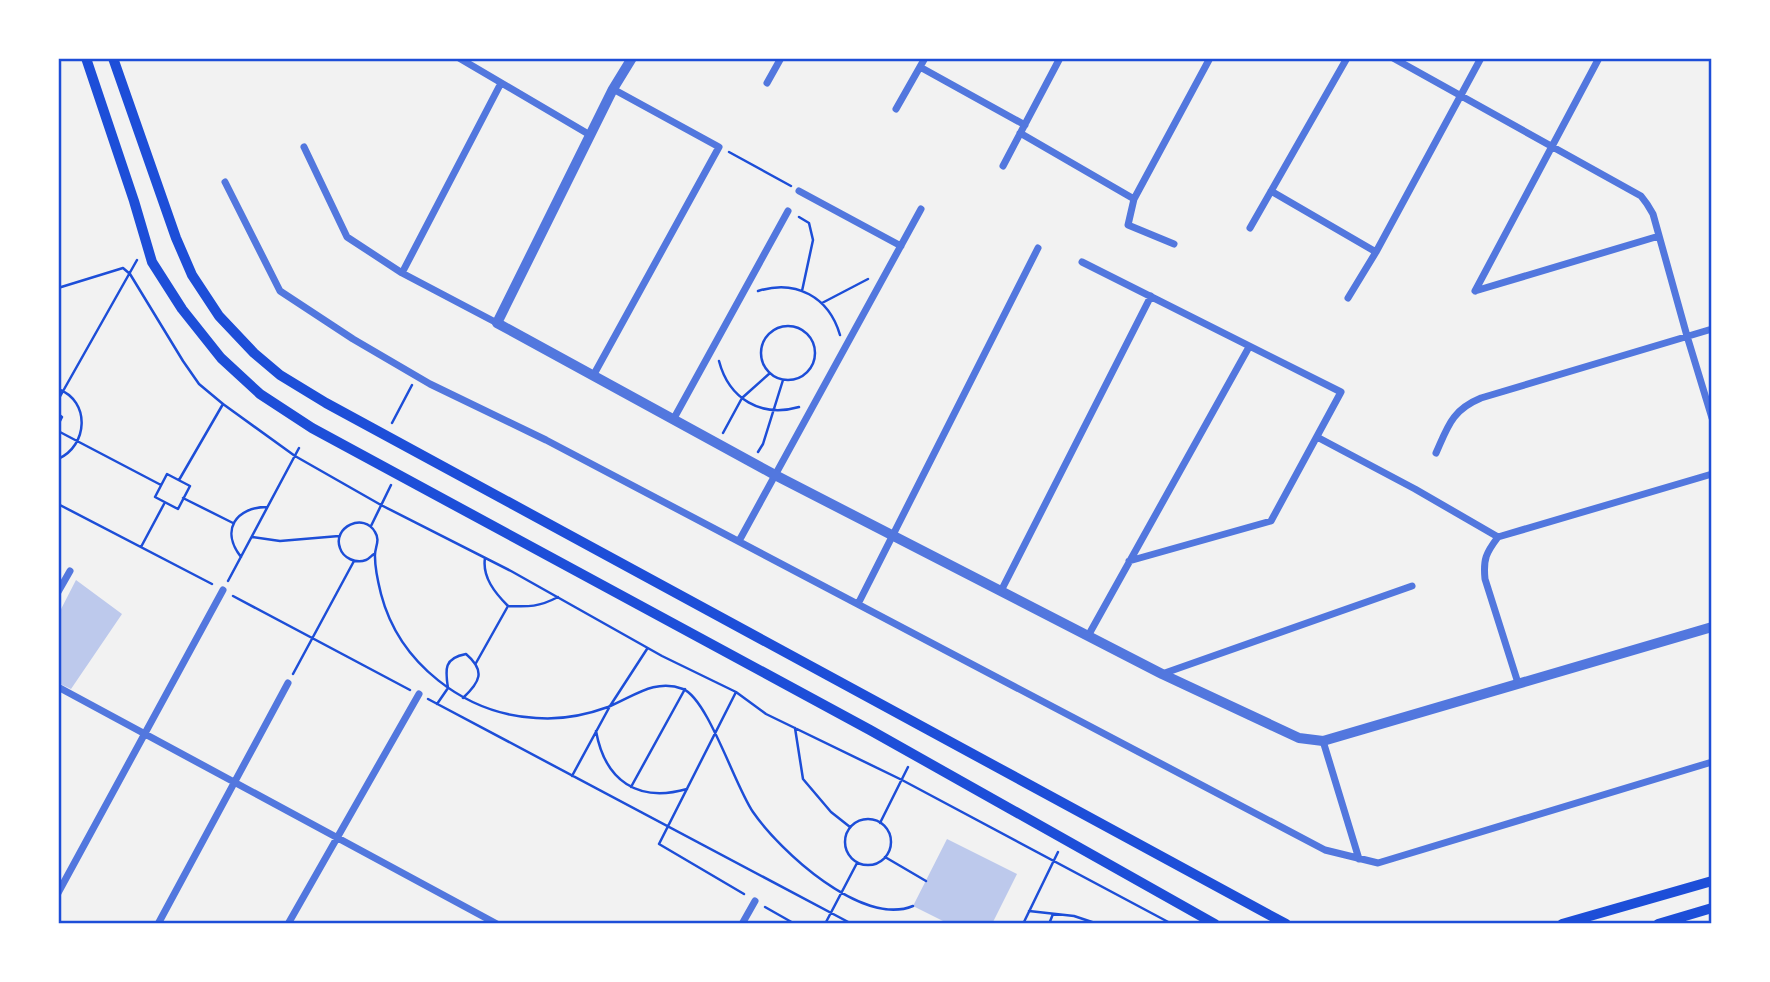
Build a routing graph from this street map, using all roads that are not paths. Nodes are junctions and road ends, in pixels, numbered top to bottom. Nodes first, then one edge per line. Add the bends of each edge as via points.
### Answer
1 (86, 58) edge
2 (113, 58) edge
3 (459, 58) edge
4 (632, 58) edge
5 (781, 58) edge
6 (925, 58) edge
7 (1060, 58) edge
8 (1210, 58) edge
9 (1347, 58) edge
10 (1394, 58) edge
11 (1481, 58) edge
12 (1599, 58) edge
13 (920, 67) junction
14 (501, 83) junction
15 (767, 83) dead end
16 (613, 89) junction
17 (1461, 96) junction
18 (896, 109) dead end
19 (1025, 125) junction
20 (1020, 133) junction
21 (590, 135) junction
22 (1552, 147) junction
23 (304, 148) dead end
24 (1003, 166) dead end
25 (225, 182) dead end
26 (799, 191) road end
27 (1271, 191) junction
28 (1134, 199) junction
29 (921, 209) dead end
30 (788, 211) road end
31 (1250, 228) dead end
32 (1659, 236) junction
33 (1174, 244) dead end
34 (901, 246) junction
35 (1038, 248) dead end
36 (1376, 252) junction
37 (1082, 262) dead end
38 (402, 273) junction
39 (1152, 296) junction
40 (1348, 298) dead end
41 (497, 323) junction
42 (1712, 328) edge
43 (1687, 336) junction
44 (1249, 347) junction
45 (593, 376) junction
46 (1712, 418) edge
47 (673, 419) junction
48 (1317, 437) junction
49 (1436, 453) dead end
50 (1712, 474) edge
51 (775, 475) junction
52 (893, 535) junction
53 (1498, 537) junction
54 (738, 541) junction
55 (1129, 561) junction
56 (70, 571) dead end
57 (1412, 586) dead end
58 (223, 590) road end
59 (1000, 591) junction
60 (58, 592) edge
61 (858, 604) junction
62 (1712, 627) edge
63 (1088, 636) junction
64 (1162, 674) junction
65 (288, 683) road end
66 (1518, 683) junction
67 (58, 687) edge
68 (419, 694) road end
69 (145, 734) junction
70 (1322, 741) junction
71 (1710, 763) edge
72 (1712, 774) edge
73 (234, 783) junction
74 (337, 838) junction
75 (1359, 859) junction
76 (1712, 881) edge
77 (58, 893) edge
78 (755, 901) road end
79 (1712, 908) edge
80 (158, 924) edge
81 (288, 924) edge
82 (497, 924) edge
83 (742, 924) edge
84 (1215, 924) edge
85 (1286, 924) edge
86 (1562, 924) edge
87 (1658, 924) edge

1 - 84 main road via 152,262 221,358 260,394 312,428 915,754
2 - 85 main road via 192,275 219,316 280,374 386,436
3 - 14 street
4 - 16 street
5 - 15 street
6 - 13 street
7 - 19 street
8 - 28 street
9 - 27 street
10 - 17 street
11 - 17 street
12 - 22 street
13 - 18 street
13 - 19 street
14 - 21 street
14 - 38 street
16 - 21 street
16 - 45 street via 719,147
17 - 22 street
17 - 36 street
19 - 20 street
20 - 24 street
20 - 28 street
21 - 41 street
22 - 32 street via 1641,196
22 - 32 street via 1475,291
23 - 38 street via 347,237
25 - 54 street via 280,291 416,376
26 - 34 street
27 - 31 street
27 - 36 street
28 - 33 street via 1128,225
29 - 34 street
30 - 47 street
32 - 43 street
34 - 51 street
35 - 52 street
36 - 40 street
37 - 39 street
38 - 41 street
39 - 44 street
39 - 59 street
41 - 45 street
42 - 43 street
43 - 46 street
43 - 49 street via 1466,404
44 - 48 street via 1341,392
44 - 55 street
45 - 47 street
47 - 51 street
48 - 53 street
48 - 55 street via 1271,520
50 - 53 street
51 - 52 street
51 - 54 street
52 - 59 street
52 - 61 street
53 - 66 street via 1487,552 1485,579
54 - 61 street
55 - 63 street
56 - 60 street
57 - 64 street
58 - 69 street
59 - 63 street
61 - 75 street via 1325,850
62 - 66 street
63 - 64 street
64 - 70 street via 1299,738
65 - 73 street
66 - 70 street
67 - 69 street
68 - 74 street
69 - 73 street
69 - 77 street
70 - 75 street
71 - 72 street
71 - 75 street via 1378,863
73 - 74 street
73 - 80 street
74 - 81 street
74 - 82 street
76 - 86 main road
78 - 83 street
79 - 87 main road

